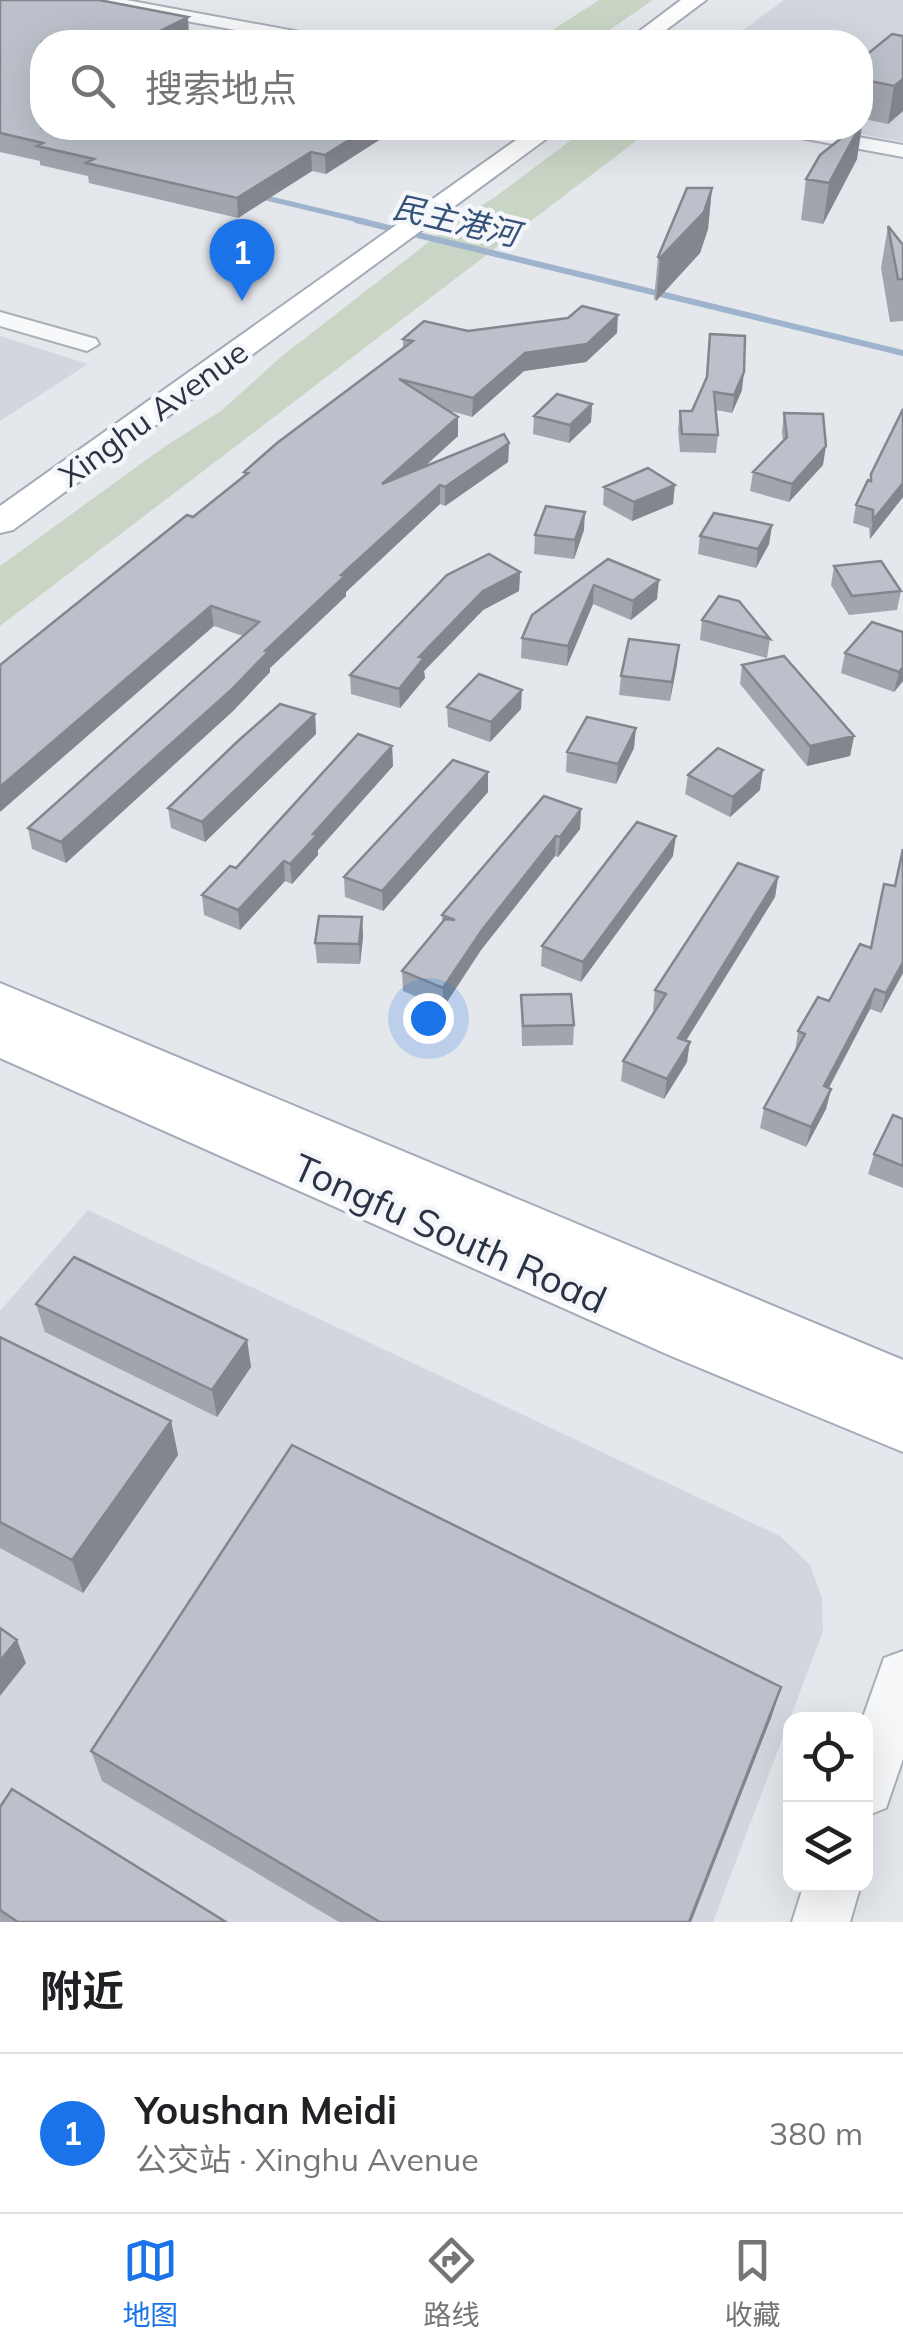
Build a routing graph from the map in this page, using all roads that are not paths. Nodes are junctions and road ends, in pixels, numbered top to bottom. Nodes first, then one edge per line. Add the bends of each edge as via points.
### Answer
1 (98, 0) edge
2 (704, 5) edge
3 (262, 30) edge
4 (658, 30) edge
5 (680, 30) edge
6 (499, 140) edge
7 (532, 140) edge
8 (844, 140) edge
9 (903, 151) edge
10 (0, 319) edge
11 (87, 344) dead end
12 (0, 487) edge
13 (0, 522) edge
14 (0, 1001) edge
15 (0, 1037) edge
16 (903, 1387) edge
17 (903, 1425) edge
18 (903, 1677) edge
19 (873, 1767) edge
20 (830, 1892) edge
21 (820, 1922) edge

1 - 3 street
2 - 4 main road
2 - 5 main road
6 - 12 main road, Xinghu Avenue
7 - 13 main road, Xinghu Avenue
8 - 9 street
10 - 11 street
14 - 16 main road, Tongfu South Road
15 - 17 main road, Tongfu South Road
18 - 19 street
20 - 21 street

